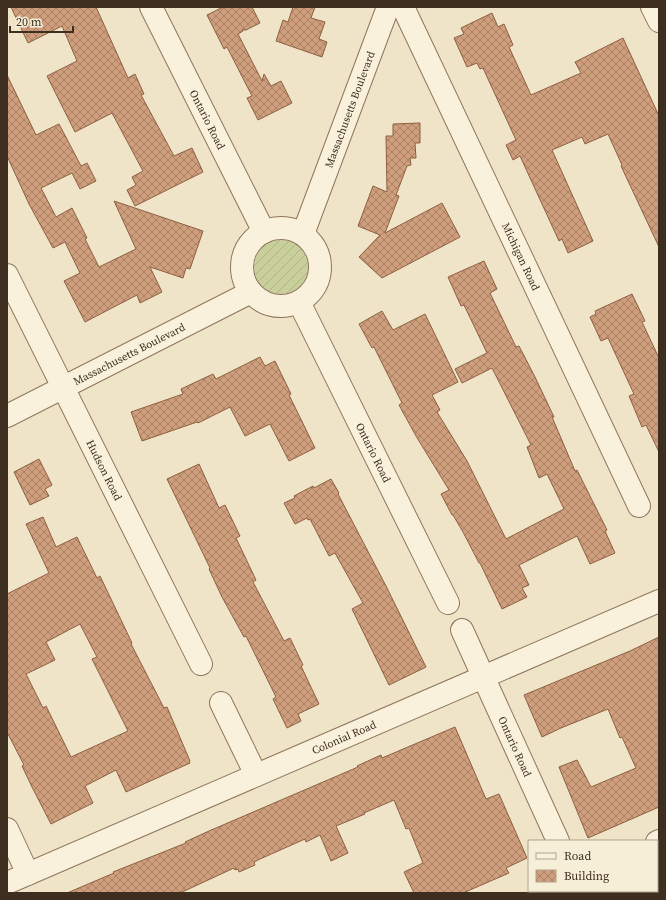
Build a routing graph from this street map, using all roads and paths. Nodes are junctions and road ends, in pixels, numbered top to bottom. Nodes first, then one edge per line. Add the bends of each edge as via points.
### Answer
1 (151, 7) edge
2 (388, 7) edge
3 (403, 7) edge
4 (652, 7) edge
5 (659, 21) edge
6 (264, 232) junction
7 (303, 234) junction
8 (7, 275) edge
9 (251, 292) junction
10 (298, 302) junction
11 (63, 388) junction
12 (7, 416) edge
13 (639, 506) dead end
14 (659, 601) edge
15 (448, 603) dead end
16 (462, 630) dead end
17 (201, 664) dead end
18 (483, 677) junction
19 (221, 703) dead end
20 (256, 775) junction
21 (7, 829) edge
22 (558, 840) edge
23 (28, 874) junction
24 (7, 883) edge

1 - 6 street, Ontario Road
2 - 7 street, Massachusetts Boulevard
3 - 13 street, Michigan Road
4 - 5 street
6 - 7 street via 284,228
6 - 9 street via 254,239 243,259 243,271
7 - 10 street via 318,256 320,269 317,283 310,294
8 - 11 street, Hudson Road
9 - 10 street via 273,305 286,306
9 - 11 street, Massachusetts Boulevard
10 - 15 street, Ontario Road
11 - 12 street, Massachusetts Boulevard
11 - 17 street, Hudson Road
14 - 18 street, Colonial Road
16 - 18 street, Ontario Road
18 - 20 street, Colonial Road
18 - 22 street, Ontario Road
19 - 20 street
20 - 23 street, Colonial Road
21 - 23 street
23 - 24 street, Colonial Road

